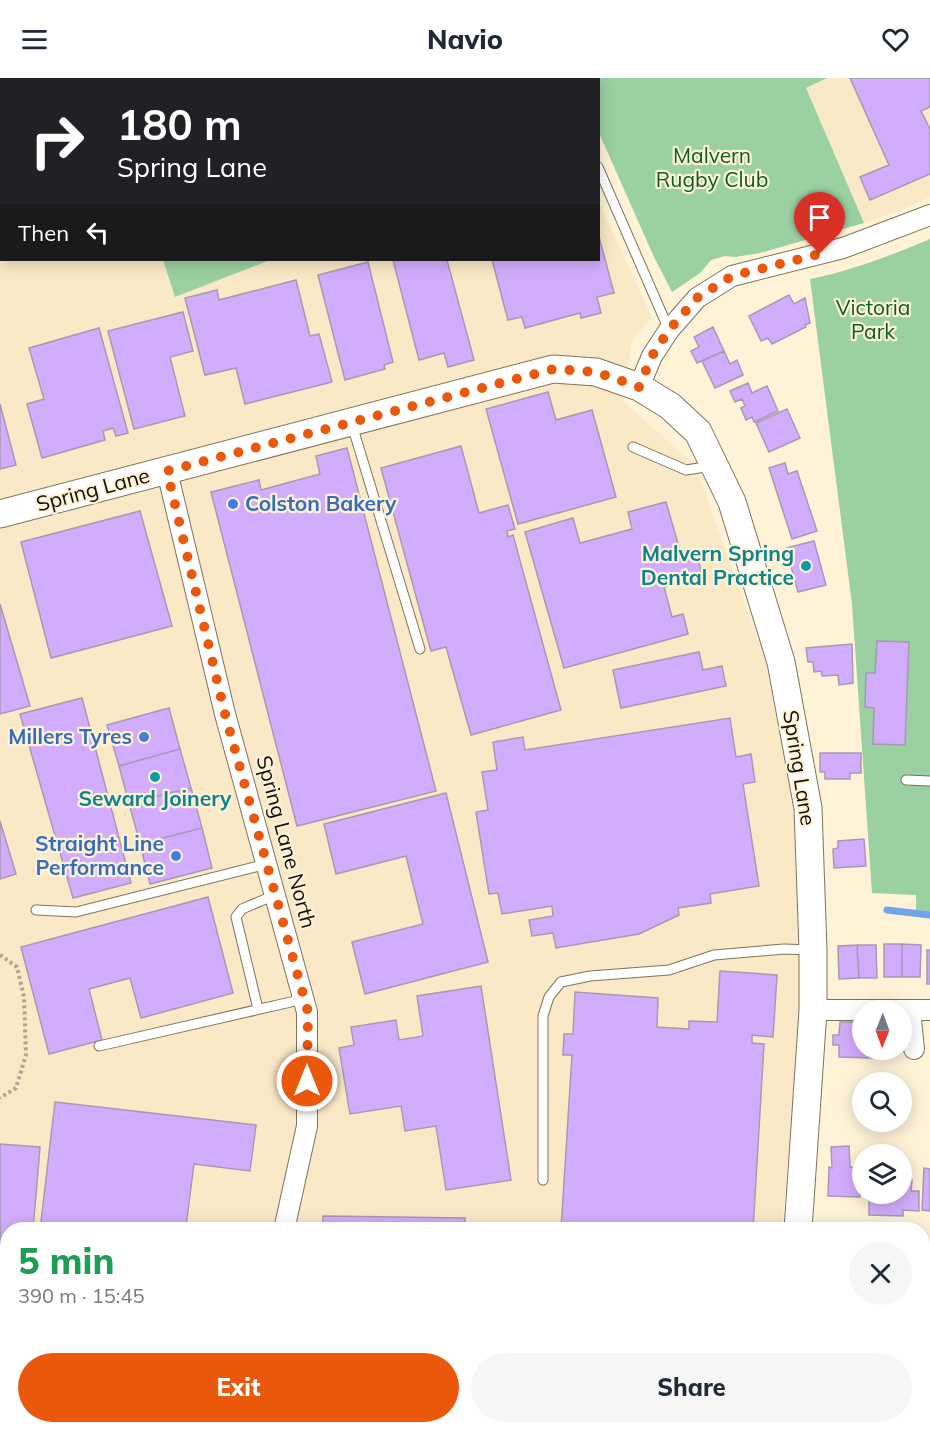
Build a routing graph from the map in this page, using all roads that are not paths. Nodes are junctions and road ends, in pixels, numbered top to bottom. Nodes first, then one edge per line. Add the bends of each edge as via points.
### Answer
1 (600, 172) edge
2 (930, 215) edge
3 (669, 330) junction
4 (639, 387) junction
5 (351, 422) junction
6 (633, 447) dead end
7 (714, 465) junction
8 (167, 471) junction
9 (0, 514) edge
10 (420, 649) dead end
11 (906, 780) dead end
12 (930, 781) edge
13 (267, 864) junction
14 (275, 895) junction
15 (36, 910) dead end
16 (813, 950) junction
17 (304, 999) junction
18 (258, 1010) junction
19 (813, 1010) junction
20 (852, 1010) edge
21 (912, 1010) edge
22 (930, 1010) edge
23 (912, 1030) edge
24 (99, 1046) dead end
25 (914, 1049) dead end
26 (543, 1180) dead end
27 (286, 1222) edge
28 (799, 1222) edge

1 - 3 lane
2 - 3 street via 843,248 732,276 697,298
3 - 4 street
4 - 5 street, Spring Lane via 596,372 554,369
4 - 7 street, Spring Lane via 670,406 698,432
5 - 8 street, Spring Lane
5 - 10 lane
6 - 7 lane via 686,470
7 - 16 street, Spring Lane via 732,502 781,662 808,808
8 - 9 street, Spring Lane
8 - 13 street, Spring Lane North via 225,714
11 - 12 lane
13 - 14 street, Spring Lane North
13 - 15 lane via 76,912
14 - 17 street, Spring Lane North
14 - 18 lane via 242,909 236,917
16 - 19 street, Spring Lane
16 - 26 lane via 714,955 669,970 561,982 549,997 543,1016
17 - 18 lane
17 - 27 street, Spring Lane North via 308,1012 307,1126
18 - 24 lane
19 - 20 street
19 - 28 street, Spring Lane
21 - 22 street
23 - 25 street

